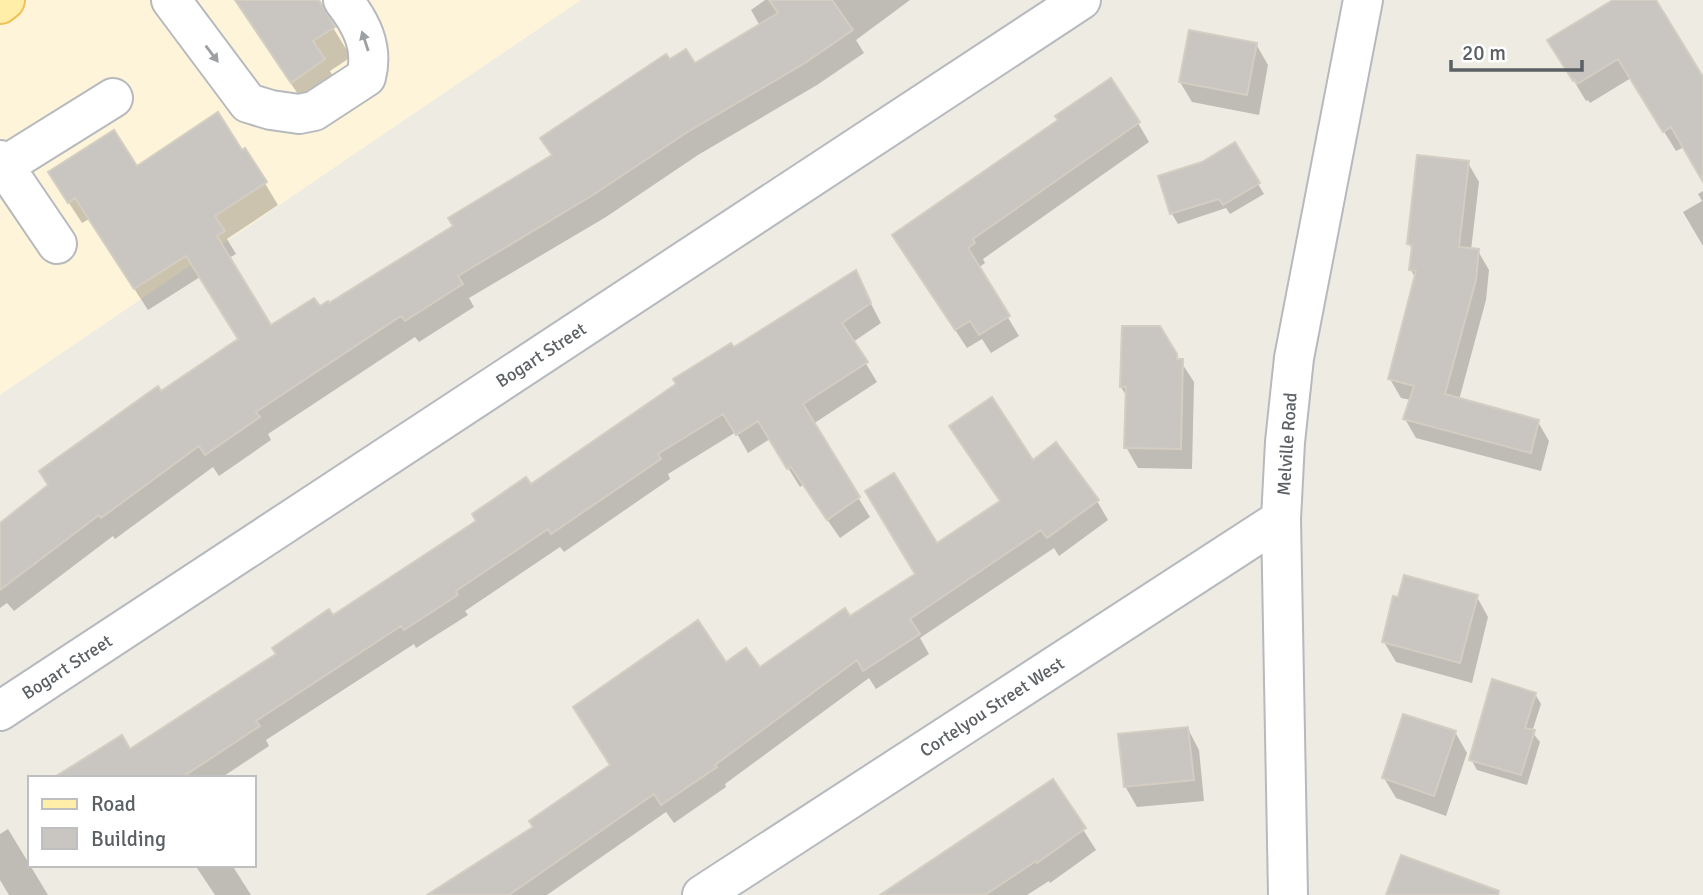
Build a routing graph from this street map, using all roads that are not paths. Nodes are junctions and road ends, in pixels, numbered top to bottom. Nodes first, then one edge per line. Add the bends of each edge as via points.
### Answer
1 (5, 0) edge
2 (171, 0) edge
3 (343, 0) edge
4 (1081, 0) edge
5 (1363, 0) edge
6 (0, 4) edge
7 (113, 98) dead end
8 (2, 163) edge
9 (57, 244) dead end
10 (1281, 519) junction
11 (0, 711) edge
12 (702, 895) edge
13 (1288, 895) edge

1 - 6 main road
2 -> 3 street via 248,103 299,114 314,111 366,77 368,42
4 - 11 street, Bogart Street
5 - 10 street, Melville Road via 1294,358
7 - 8 street
8 - 9 street
10 - 12 street, Cortelyou Street West
10 - 13 street, Melville Road

